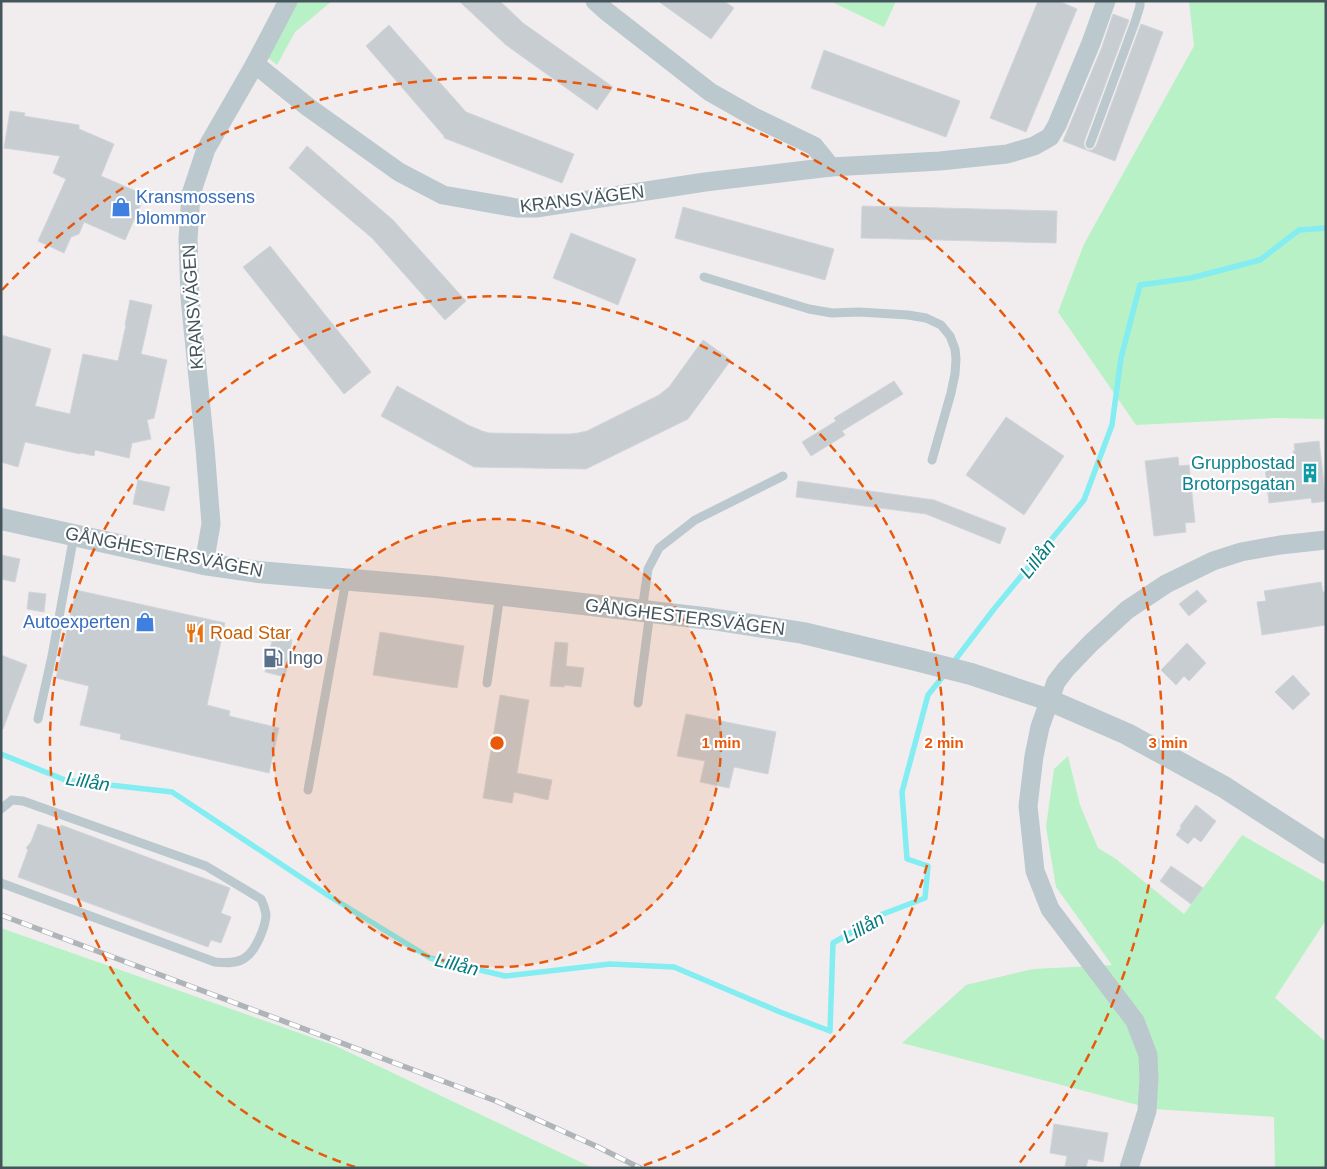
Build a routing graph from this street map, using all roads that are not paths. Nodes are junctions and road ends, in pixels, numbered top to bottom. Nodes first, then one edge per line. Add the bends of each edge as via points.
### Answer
1 (288, 1) edge
2 (595, 1) edge
3 (1106, 1) edge
4 (1140, 1) edge
5 (255, 64) junction
6 (1090, 144) dead end
7 (830, 167) junction
8 (704, 277) dead end
9 (932, 460) dead end
10 (783, 476) dead end
11 (1, 519) edge
12 (74, 535) junction
13 (1326, 540) edge
14 (204, 564) junction
15 (346, 580) junction
16 (500, 595) junction
17 (646, 611) junction
18 (487, 683) dead end
19 (1049, 700) junction
20 (638, 703) dead end
21 (38, 719) dead end
22 (308, 790) dead end
23 (1, 809) edge
24 (1326, 853) edge
25 (1, 883) edge
26 (1129, 1168) edge

1 - 5 street, KRANSVÄGEN
2 - 7 street via 710,92 814,146
3 - 7 street, KRANSVÄGEN via 1057,125 1050,137 1042,142 1007,154
4 - 6 lane
5 - 7 street, KRANSVÄGEN via 398,172 443,195 474,202 536,208
5 - 14 street, KRANSVÄGEN via 206,148 191,194 188,239 190,298 211,524
8 - 9 lane via 809,309 832,313 908,315 941,325 950,336 956,359 951,393
10 - 17 lane via 695,520 659,548 648,569
11 - 12 street, GÅNGHESTERSVÄGEN
12 - 14 street, GÅNGHESTERSVÄGEN
12 - 21 lane
13 - 19 street via 1241,552 1213,561 1166,584 1126,610 1091,642 1056,682
14 - 15 street, GÅNGHESTERSVÄGEN
15 - 16 street, GÅNGHESTERSVÄGEN
15 - 22 lane
16 - 17 street, GÅNGHESTERSVÄGEN
16 - 18 lane
17 - 19 street, GÅNGHESTERSVÄGEN via 803,633 971,674
17 - 20 lane
19 - 24 street, GÅNGHESTERSVÄGEN via 1126,734 1224,787
19 - 26 street via 1034,756 1028,806 1035,872 1050,910 1135,1021 1148,1055 1146,1111
23 - 25 lane via 12,800 23,801 206,866 261,899 266,913 257,944 246,957 231,963 215,962

